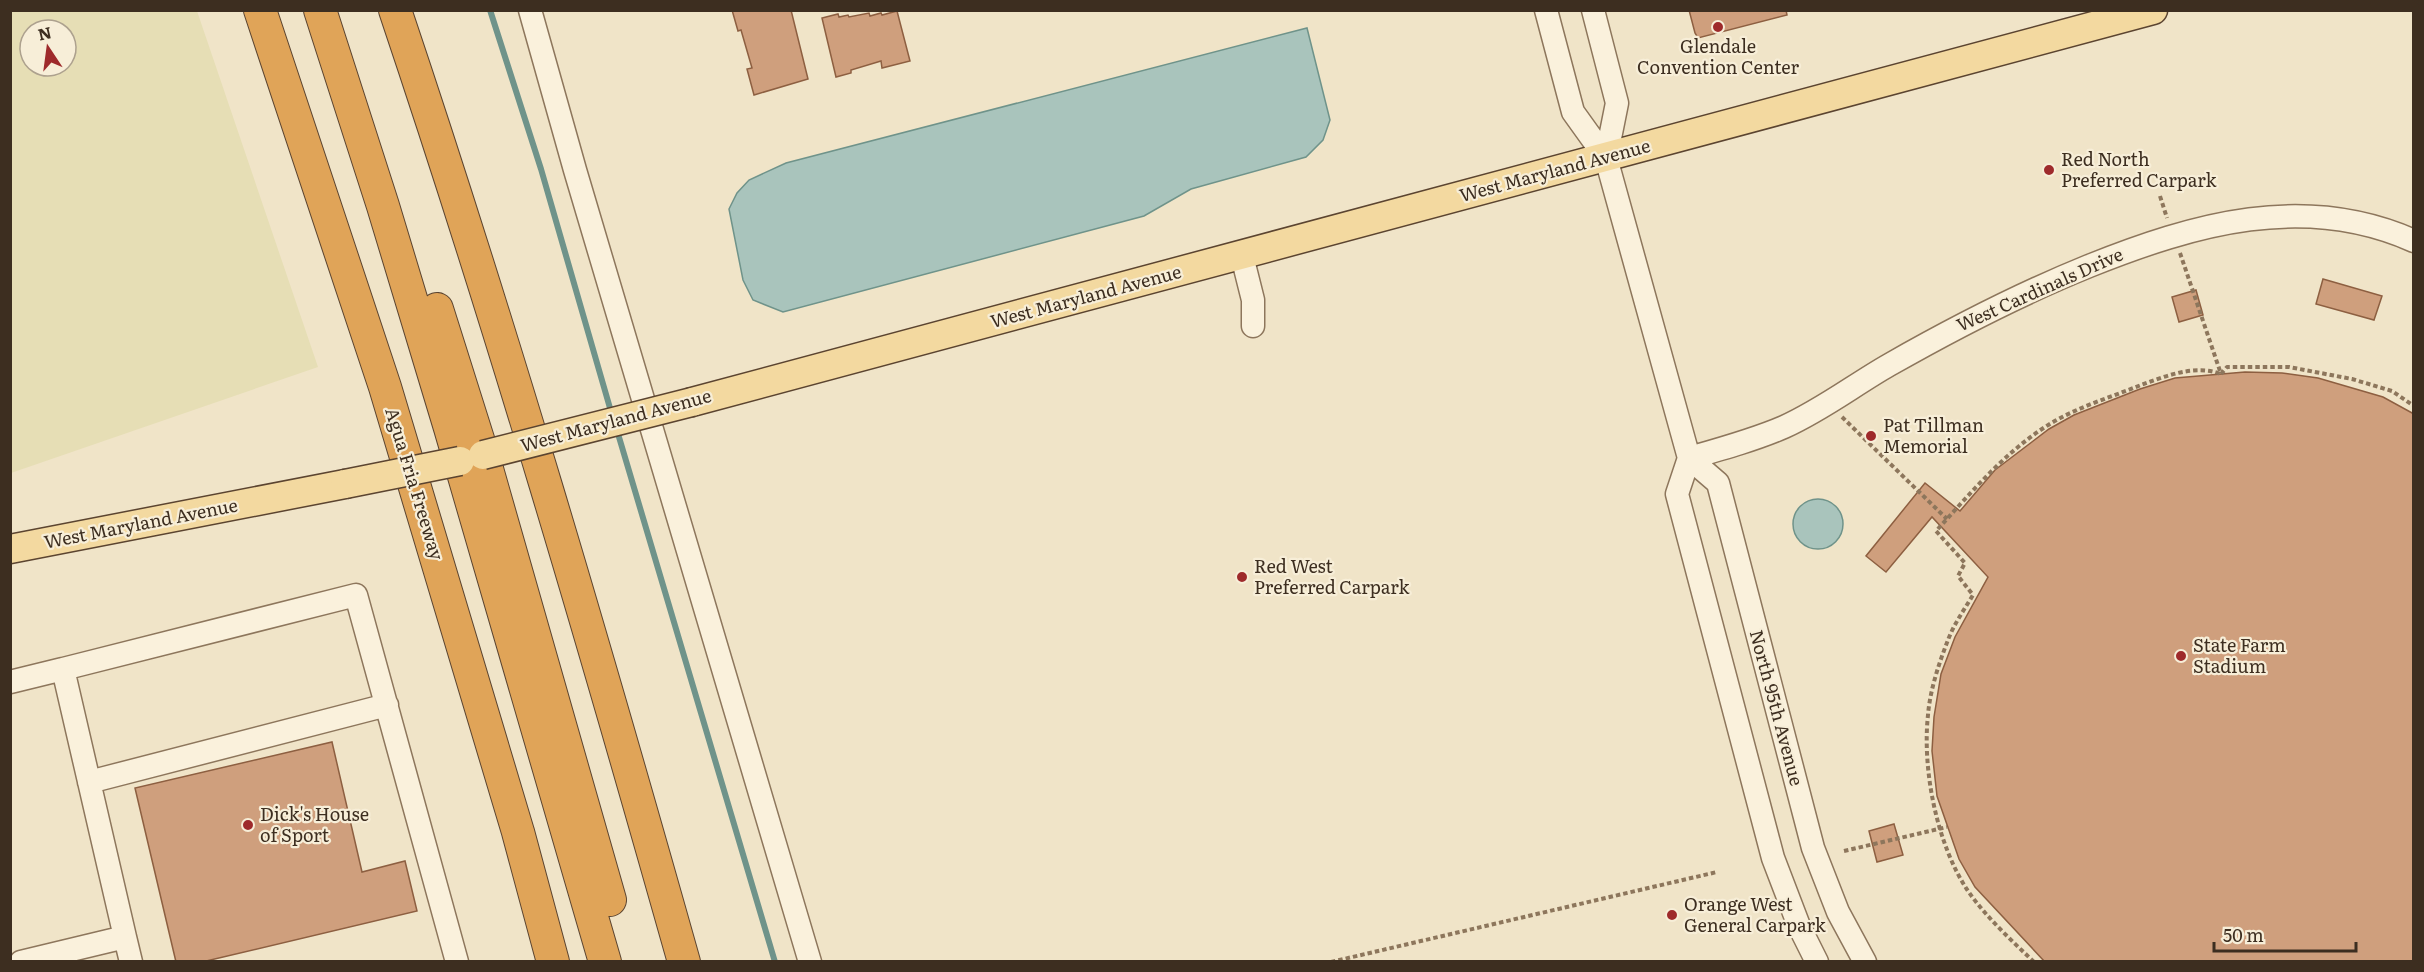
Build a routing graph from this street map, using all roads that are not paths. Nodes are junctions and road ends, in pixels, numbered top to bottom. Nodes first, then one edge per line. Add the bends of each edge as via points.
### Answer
1 (320, 10) edge
2 (395, 10) edge
3 (402, 10) edge
4 (530, 10) edge
5 (1546, 10) edge
6 (1593, 10) edge
7 (2153, 10) edge
8 (260, 16) edge
9 (341, 28) edge
10 (416, 71) junction
11 (1606, 158) junction
12 (2414, 241) edge
13 (1242, 256) junction
14 (1253, 326) dead end
15 (471, 458) junction
16 (1689, 458) junction
17 (10, 549) edge
18 (63, 669) junction
19 (10, 682) edge
20 (387, 705) junction
21 (556, 753) junction
22 (89, 782) junction
23 (125, 937) junction
24 (21, 962) edge
25 (131, 962) edge
26 (457, 962) edge
27 (553, 962) edge
28 (605, 962) edge
29 (627, 962) edge
30 (684, 962) edge
31 (810, 962) edge
32 (1817, 962) edge
33 (1865, 962) edge

1 - 9 highway
2 - 10 highway
3 - 10 highway
4 - 31 street
5 - 11 street via 1573,112
6 - 11 street via 1617,103
7 - 11 main road, West Maryland Avenue
8 - 27 highway, Agua Fria Freeway via 385,387
9 - 15 highway via 383,206
10 - 30 highway via 577,588
11 - 13 main road, West Maryland Avenue
11 - 16 street
12 - 16 street, West Cardinals Drive via 2357,221 2311,216 2237,220 2130,249 1995,307 1784,427
13 - 14 street via 1253,300
13 - 15 main road, West Maryland Avenue, bridge
15 - 17 main road, West Maryland Avenue, bridge
15 - 21 highway
16 - 32 street via 1677,494 1773,858
16 - 33 street, North 95th Avenue via 1718,483 1813,848 1838,912
18 - 19 street
18 - 20 street via 356,596
18 - 22 street
20 - 22 street
20 - 26 street
21 - 28 highway
21 - 29 highway
22 - 23 street
23 - 24 street
23 - 25 street

